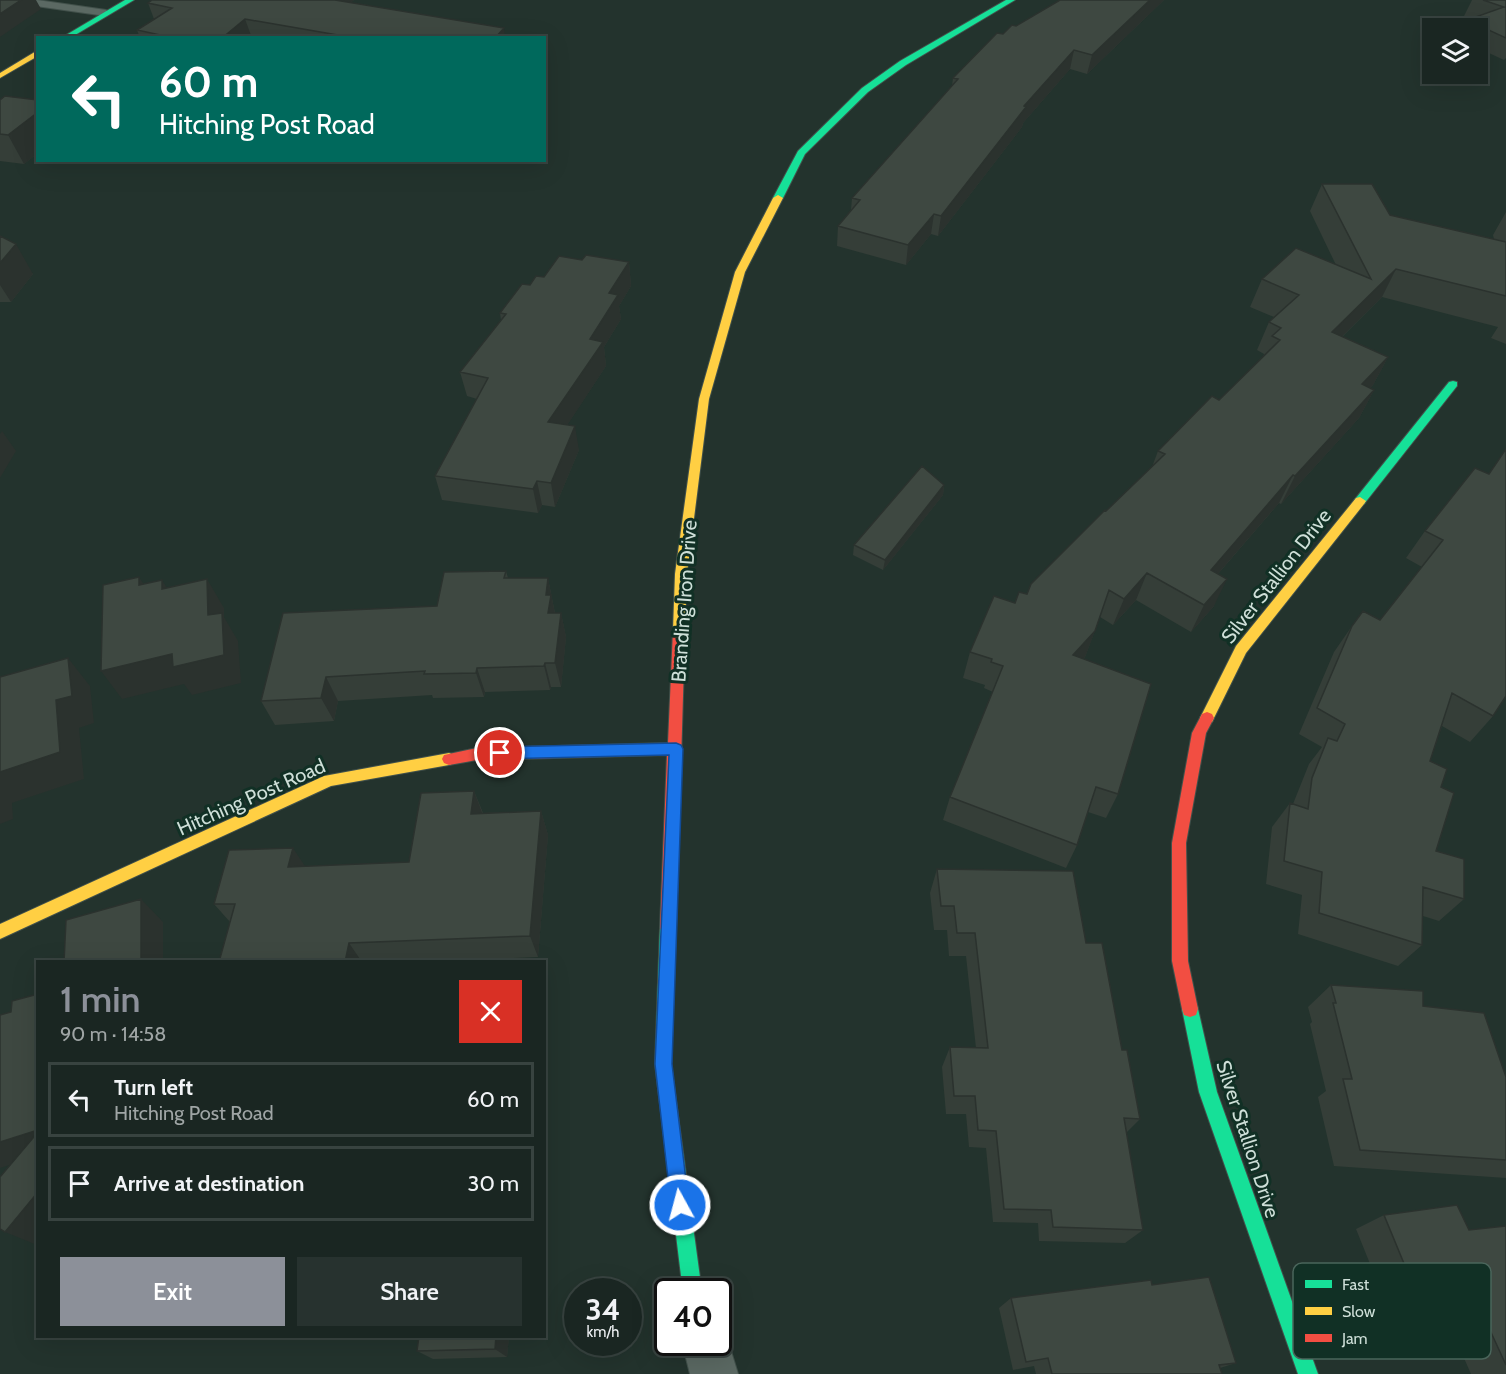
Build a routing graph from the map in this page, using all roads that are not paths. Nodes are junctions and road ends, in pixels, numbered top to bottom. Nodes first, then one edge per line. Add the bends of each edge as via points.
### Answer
1 (15, 0) edge
2 (130, 0) edge
3 (1011, 0) edge
4 (106, 14) junction
5 (68, 36) edge
6 (36, 53) edge
7 (0, 76) edge
8 (1453, 384) dead end
9 (676, 749) junction
10 (0, 932) edge
11 (689, 1278) edge
12 (1293, 1332) edge
13 (710, 1356) edge
14 (1303, 1359) edge
15 (714, 1374) edge
16 (1308, 1374) edge

1 - 4 lane
2 - 4 street
3 - 9 street, Branding Iron Drive via 903,63 865,90 801,153 740,272 704,399 681,574
4 - 5 street
6 - 7 street
8 - 12 street, Silver Stallion Drive via 1241,650 1199,733 1179,843 1180,961 1208,1092
9 - 10 street, Hitching Post Road via 477,753 329,780
9 - 11 street, Branding Iron Drive via 663,1064
13 - 15 street
14 - 16 street, Silver Stallion Drive

